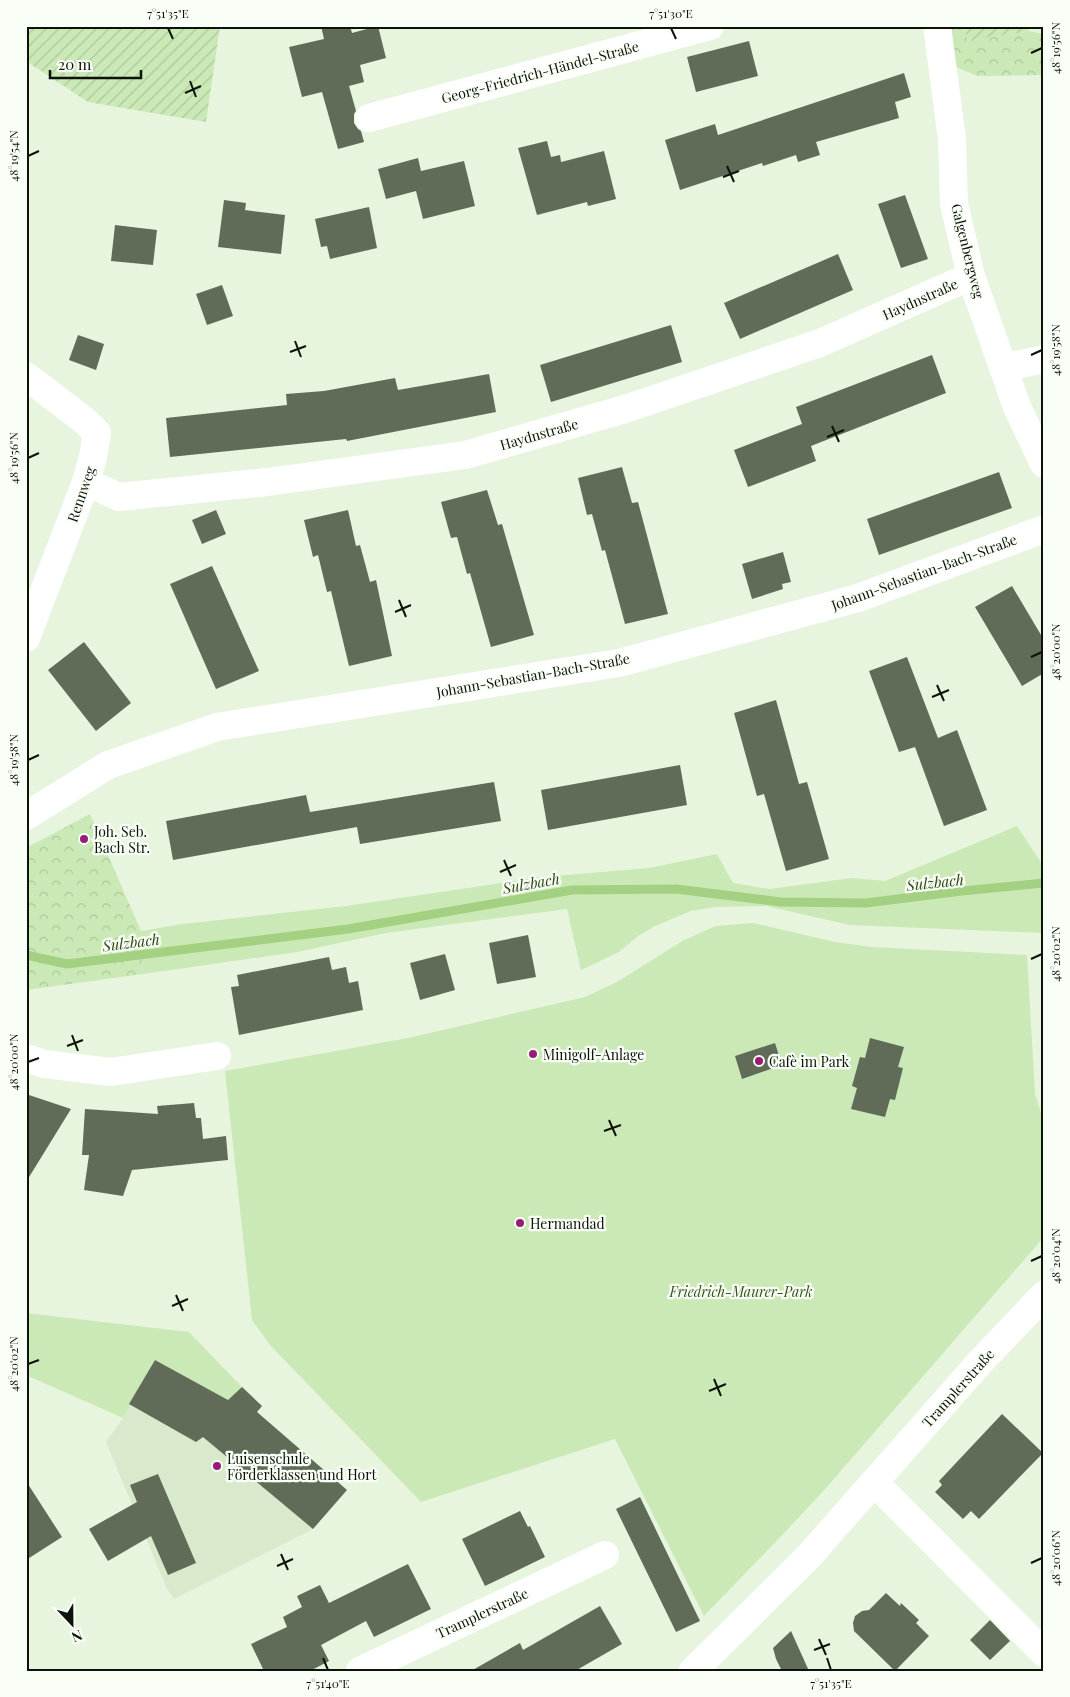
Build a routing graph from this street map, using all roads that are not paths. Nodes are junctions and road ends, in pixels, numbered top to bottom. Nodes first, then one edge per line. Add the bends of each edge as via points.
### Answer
1 (710, 26) edge
2 (937, 26) edge
3 (369, 118) dead end
4 (971, 276) junction
5 (1044, 359) edge
6 (1003, 368) junction
7 (26, 376) edge
8 (1044, 464) edge
9 (86, 482) junction
10 (1044, 529) edge
11 (26, 638) edge
12 (26, 816) edge
13 (217, 1056) dead end
14 (26, 1058) edge
15 (1044, 1295) edge
16 (874, 1482) junction
17 (605, 1555) dead end
18 (1044, 1653) edge
19 (360, 1671) edge
20 (694, 1671) edge

1 - 3 street, Georg-Friedrich-Händel-Straße
2 - 4 street, Galgenbergweg via 952,139 954,204
4 - 6 street, Galgenbergweg
4 - 9 street, Haydnstraße via 820,343 625,410 465,455 274,481 119,497
5 - 6 street
6 - 8 street, Galgenbergweg
7 - 9 street, Rennweg via 97,433
9 - 11 street, Rennweg
10 - 12 street, Johann-Sebastian-Bach-Straße via 858,598 619,662 217,727 108,765
13 - 14 street via 111,1072 44,1064
15 - 16 street, Tramplerstraße
16 - 18 street
16 - 20 street, Tramplerstraße via 809,1556
17 - 19 street, Tramplerstraße

